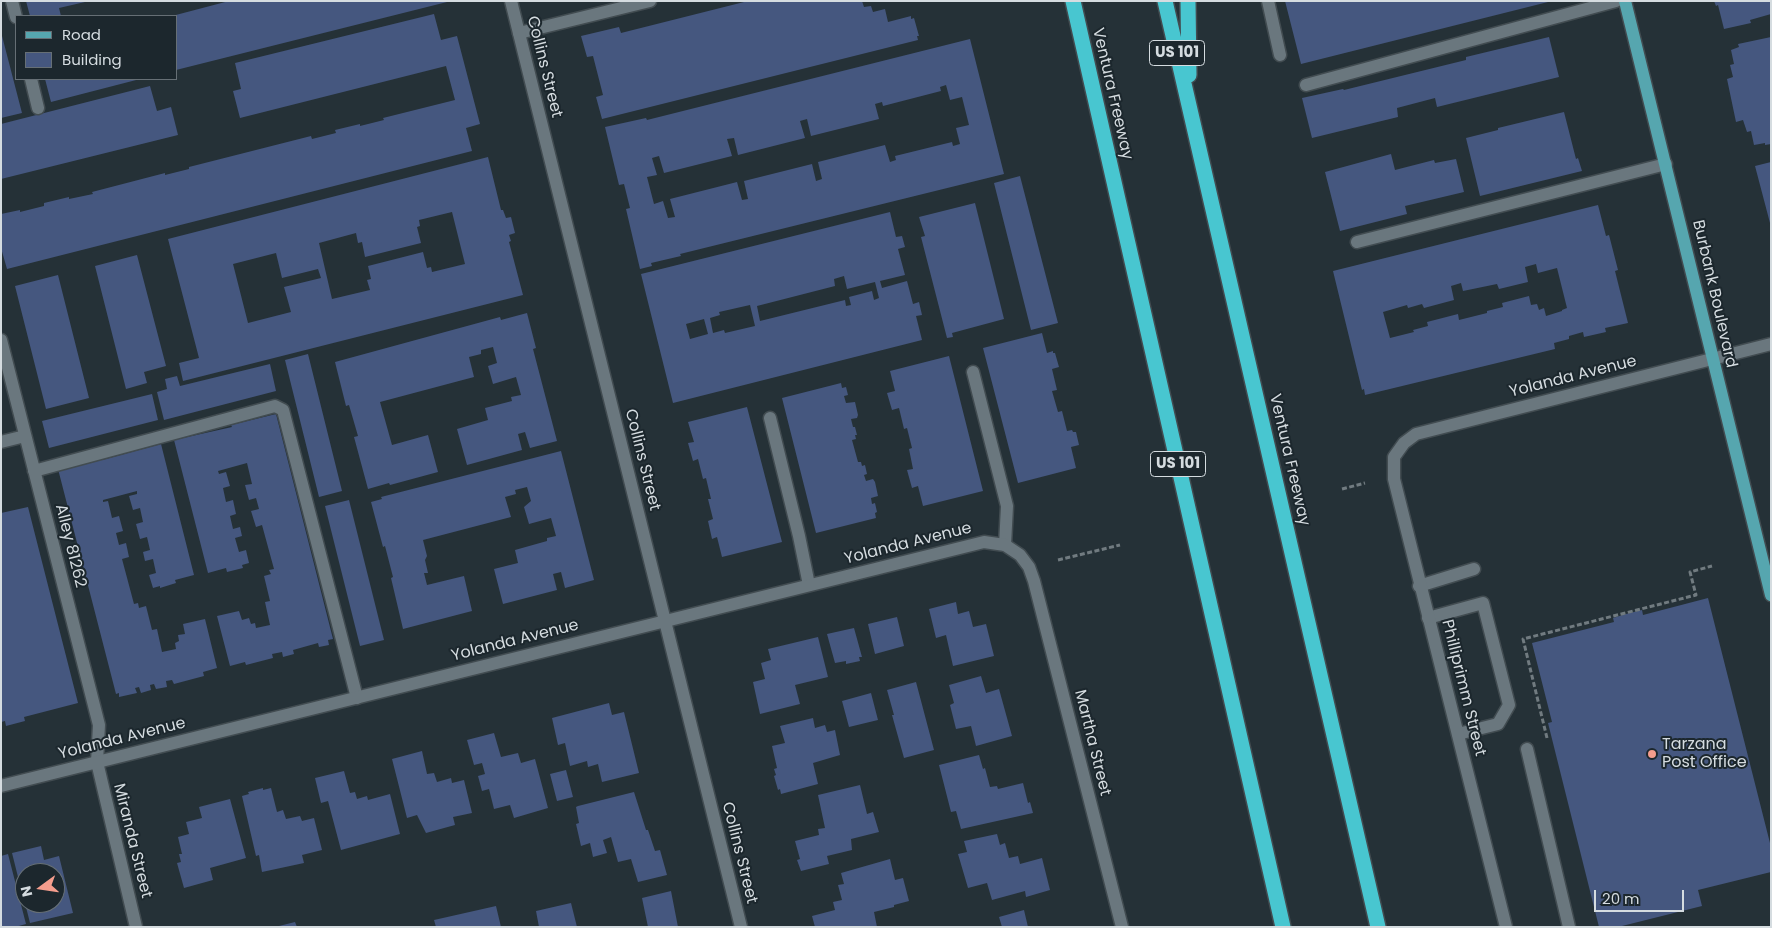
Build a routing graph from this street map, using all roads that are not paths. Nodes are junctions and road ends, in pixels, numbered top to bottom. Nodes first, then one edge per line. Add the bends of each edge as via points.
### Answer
1 (12, 1) edge
2 (511, 1) edge
3 (650, 1) edge
4 (1073, 1) edge
5 (1165, 1) edge
6 (1188, 1) edge
7 (1268, 1) edge
8 (1616, 1) edge
9 (1625, 1) edge
10 (15, 15) edge
11 (519, 33) junction
12 (1280, 55) dead end
13 (31, 80) edge
14 (1306, 85) dead end
15 (1189, 104) junction
16 (38, 108) dead end
17 (1666, 164) junction
18 (1357, 242) dead end
19 (1, 340) edge
20 (1771, 344) edge
21 (1712, 359) junction
22 (973, 372) dead end
23 (770, 418) dead end
24 (25, 436) junction
25 (1, 442) edge
26 (1394, 458) joint
27 (34, 471) junction
28 (1005, 544) junction
29 (1474, 569) dead end
30 (809, 585) junction
31 (1419, 586) junction
32 (1771, 595) edge
33 (1428, 618) junction
34 (665, 621) junction
35 (357, 698) junction
36 (1458, 734) junction
37 (1526, 749) dead end
38 (97, 762) junction
39 (1, 786) edge
40 (136, 927) edge
41 (741, 927) edge
42 (1122, 927) edge
43 (1283, 927) edge
44 (1378, 927) edge
45 (1506, 927) edge
46 (1569, 927) edge

1 - 10 street
2 - 11 street, Collins Street
3 - 11 street
4 - 43 highway, Ventura Freeway / US 101
5 - 15 highway, Ventura Freeway / US 101
6 - 15 highway
7 - 12 street
8 - 14 street
9 - 17 main road, Burbank Boulevard
11 - 34 street, Collins Street
13 - 16 street
15 - 44 highway, Ventura Freeway / US 101
17 - 18 street
17 - 21 main road, Burbank Boulevard
19 - 24 street, Alley 81262
20 - 21 street, Yolanda Avenue
21 - 26 street, Yolanda Avenue via 1416,434 1404,443
21 - 32 main road, Burbank Boulevard
22 - 28 street via 1007,506
23 - 30 street
24 - 25 street
24 - 27 street, Alley 81262
26 - 31 street, Philliprimm Street via 1394,479
27 - 35 street via 274,406 283,410
27 - 38 street, Alley 81262 via 99,725
28 - 30 street, Yolanda Avenue via 984,542
28 - 42 street, Martha Street via 1029,567 1037,590
29 - 31 street
30 - 34 street, Yolanda Avenue
31 - 33 street, Philliprimm Street
33 - 36 street, Philliprimm Street
33 - 36 street via 1483,603 1505,687 1509,706 1498,724
34 - 35 street, Yolanda Avenue
34 - 41 street, Collins Street
35 - 38 street, Yolanda Avenue
36 - 45 street, Philliprimm Street
37 - 46 street
38 - 39 street, Yolanda Avenue
38 - 40 street, Miranda Street

